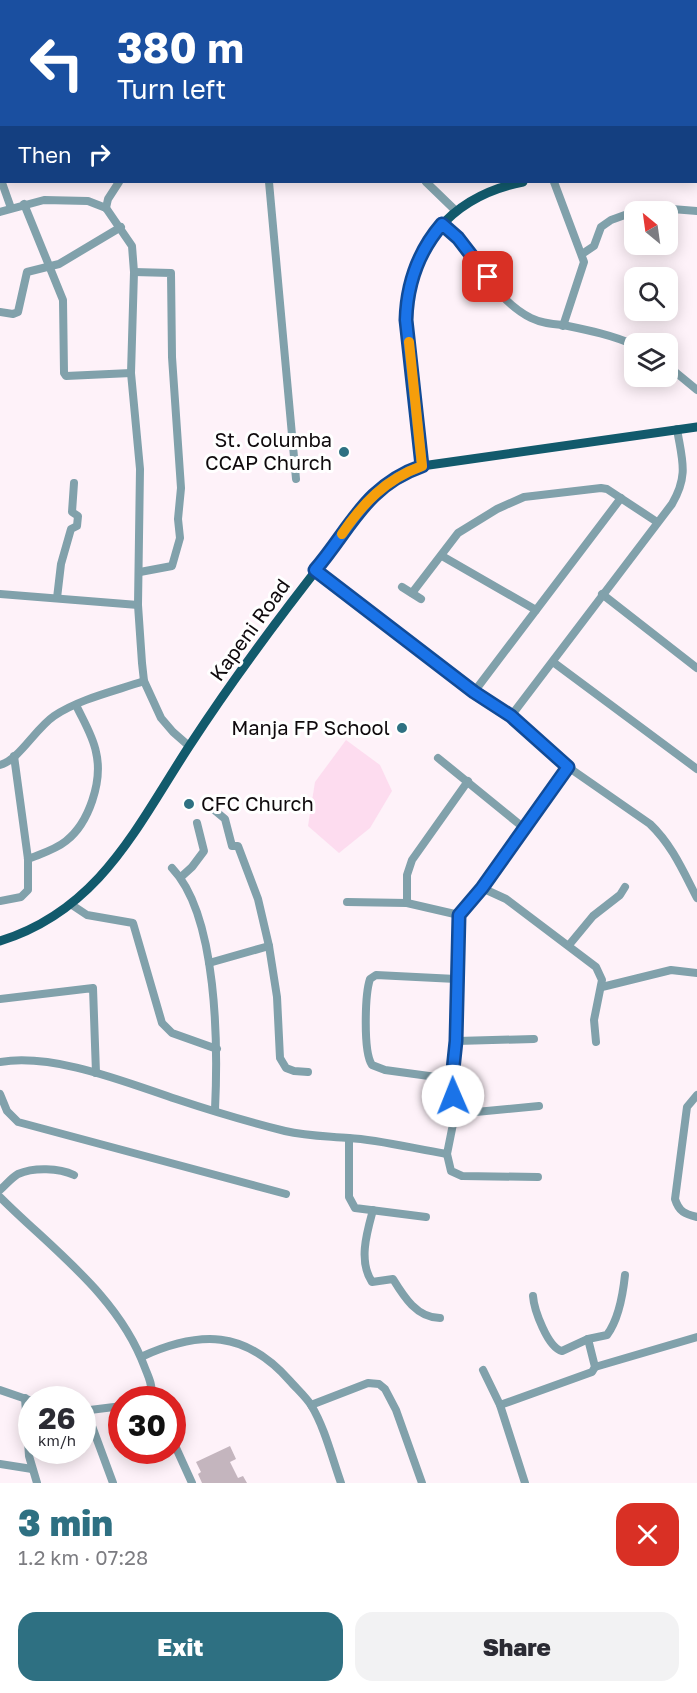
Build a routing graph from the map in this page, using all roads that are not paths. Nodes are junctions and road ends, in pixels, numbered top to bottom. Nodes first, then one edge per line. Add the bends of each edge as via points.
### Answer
1 (2, 183) edge
2 (118, 183) edge
3 (269, 183) edge
4 (427, 183) edge
5 (520, 183) edge
6 (554, 183) edge
7 (24, 204) junction
8 (11, 208) junction
9 (106, 208) junction
10 (456, 211) junction
11 (697, 211) edge
12 (0, 212) edge
13 (442, 224) junction
14 (121, 227) junction
15 (582, 254) junction
16 (50, 268) junction
17 (134, 272) junction
18 (0, 312) edge
19 (563, 326) junction
20 (624, 340) edge
21 (130, 373) junction
22 (678, 374) edge
23 (697, 390) edge
24 (697, 427) edge
25 (677, 429) junction
26 (422, 466) junction
27 (296, 479) dead end
28 (74, 483) dead end
29 (621, 498) junction
30 (657, 522) junction
31 (442, 556) junction
32 (315, 570) junction
33 (140, 572) junction
34 (402, 587) dead end
35 (411, 593) junction
36 (0, 594) edge
37 (602, 594) junction
38 (57, 598) junction
39 (421, 599) dead end
40 (138, 605) junction
41 (536, 610) junction
42 (553, 662) junction
43 (697, 668) edge
44 (144, 681) junction
45 (474, 692) junction
46 (76, 705) junction
47 (511, 716) junction
48 (189, 746) junction
49 (14, 756) junction
50 (438, 758) dead end
51 (0, 765) edge
52 (568, 767) junction
53 (697, 769) edge
54 (468, 781) junction
55 (213, 809) dead end
56 (197, 823) dead end
57 (524, 828) junction
58 (28, 859) junction
59 (172, 868) dead end
60 (181, 877) junction
61 (625, 887) dead end
62 (482, 888) junction
63 (697, 898) edge
64 (0, 901) edge
65 (348, 902) dead end
66 (407, 903) junction
67 (72, 905) junction
68 (459, 915) junction
69 (0, 941) edge
70 (569, 945) junction
71 (269, 946) junction
72 (209, 963) junction
73 (697, 973) edge
74 (456, 979) junction
75 (602, 987) junction
76 (0, 999) edge
77 (534, 1038) dead end
78 (456, 1041) junction
79 (596, 1042) dead end
80 (217, 1049) junction
81 (0, 1062) edge
82 (308, 1072) dead end
83 (96, 1073) junction
84 (452, 1079) junction
85 (0, 1094) edge
86 (697, 1095) edge
87 (539, 1106) dead end
88 (215, 1110) junction
89 (455, 1114) junction
90 (349, 1138) junction
91 (447, 1154) junction
92 (74, 1175) dead end
93 (538, 1177) dead end
94 (0, 1190) edge
95 (286, 1194) dead end
96 (0, 1197) edge
97 (373, 1210) junction
98 (426, 1217) dead end
99 (697, 1217) edge
100 (626, 1275) dead end
101 (533, 1296) dead end
102 (440, 1318) dead end
103 (697, 1337) edge
104 (588, 1339) junction
105 (141, 1357) junction
106 (595, 1367) junction
107 (483, 1370) dead end
108 (151, 1386) edge
109 (0, 1390) edge
110 (18, 1396) edge
111 (311, 1405) junction
112 (500, 1405) junction
113 (96, 1441) edge
114 (0, 1464) edge
115 (31, 1464) edge
116 (183, 1464) edge
117 (32, 1469) junction
118 (37, 1483) edge
119 (113, 1483) edge
120 (192, 1483) edge
121 (341, 1483) edge
122 (422, 1483) edge
123 (525, 1483) edge

1 - 8 street
2 - 9 street
3 - 27 street
4 - 10 street
5 - 10 main road via 488,192
6 - 15 street
7 - 8 street
7 - 9 street via 58,198 88,201
7 - 16 street
8 - 12 street
9 - 14 street
10 - 13 main road
11 - 15 street via 652,206 620,217 601,227 594,246
13 - 19 street via 522,313
13 - 26 main road via 419,258 407,297 406,320
14 - 16 street
14 - 17 street via 132,246
15 - 19 street via 584,269
16 - 18 street via 27,272 18,312
16 - 21 street via 63,300 66,376
17 - 21 street
17 - 33 street via 171,273 181,488 180,538 172,566
19 - 20 street
21 - 33 street via 140,478
22 - 23 street
24 - 25 main road, Kapeni Road
25 - 26 main road, Kapeni Road
25 - 30 street via 682,488
26 - 32 main road, Kapeni Road via 378,490
28 - 38 street via 72,512 78,516 65,546
29 - 30 street
29 - 31 street via 607,489 591,488 524,497 458,533
29 - 41 street
30 - 37 street
31 - 35 street
31 - 41 street
32 - 45 street
32 - 48 main road, Kapeni Road
33 - 40 street
34 - 35 street
35 - 39 street
36 - 38 street
37 - 42 street
37 - 43 street
38 - 40 street
40 - 44 street
41 - 45 street
42 - 47 street
42 - 53 street
44 - 46 street
44 - 48 street via 166,724
45 - 47 street
46 - 49 street via 54,716
46 - 58 street via 96,751 95,792 81,823 67,840
47 - 52 street
48 - 67 main road, Kapeni Road via 129,840 98,880
49 - 51 street
49 - 58 street
50 - 54 street
52 - 57 street
52 - 63 street via 659,832 681,863
54 - 57 street
54 - 66 street via 412,860 407,875
55 - 71 street via 225,819 229,843 238,846 242,853
56 - 60 street via 204,851
57 - 62 street
58 - 64 street via 26,894
59 - 60 street
60 - 72 street via 196,912
61 - 70 street
62 - 68 street
62 - 70 street via 506,899
65 - 66 street
66 - 68 street
67 - 69 main road, Kapeni Road via 35,928
67 - 80 street via 87,915 133,923 162,1023 172,1033
68 - 74 street
70 - 75 street via 596,967
71 - 72 street
71 - 82 street via 280,1058 285,1068
72 - 80 street
73 - 75 street via 671,970
74 - 78 street
74 - 84 street via 376,975 370,979 368,990 366,1047 372,1065
75 - 79 street via 594,1020
76 - 83 street via 93,988
77 - 78 street
78 - 84 street
80 - 88 street
81 - 83 street via 29,1059
83 - 88 street
84 - 89 street
85 - 95 street via 7,1111 18,1122
86 - 99 street via 687,1107 675,1199 684,1214
87 - 89 street
88 - 90 street via 287,1131
89 - 91 street
90 - 91 street
90 - 97 street via 349,1197 355,1208
91 - 93 street via 452,1171 462,1176
92 - 94 street via 33,1171 19,1174
96 - 105 street via 90,1285 124,1324
97 - 98 street
97 - 102 street via 365,1252 367,1274 372,1282 393,1279 417,1310 430,1318
100 - 104 street via 611,1329 607,1335
101 - 104 street via 541,1323 557,1350
103 - 106 street
104 - 106 street
105 - 108 street
105 - 111 street via 174,1343 204,1337 242,1343 280,1370
106 - 112 street via 592,1372
107 - 112 street
109 - 110 street
111 - 121 street
111 - 122 street via 368,1383 379,1384 396,1410
112 - 123 street
113 - 119 street
114 - 117 street
115 - 117 street
116 - 120 street
117 - 118 street

